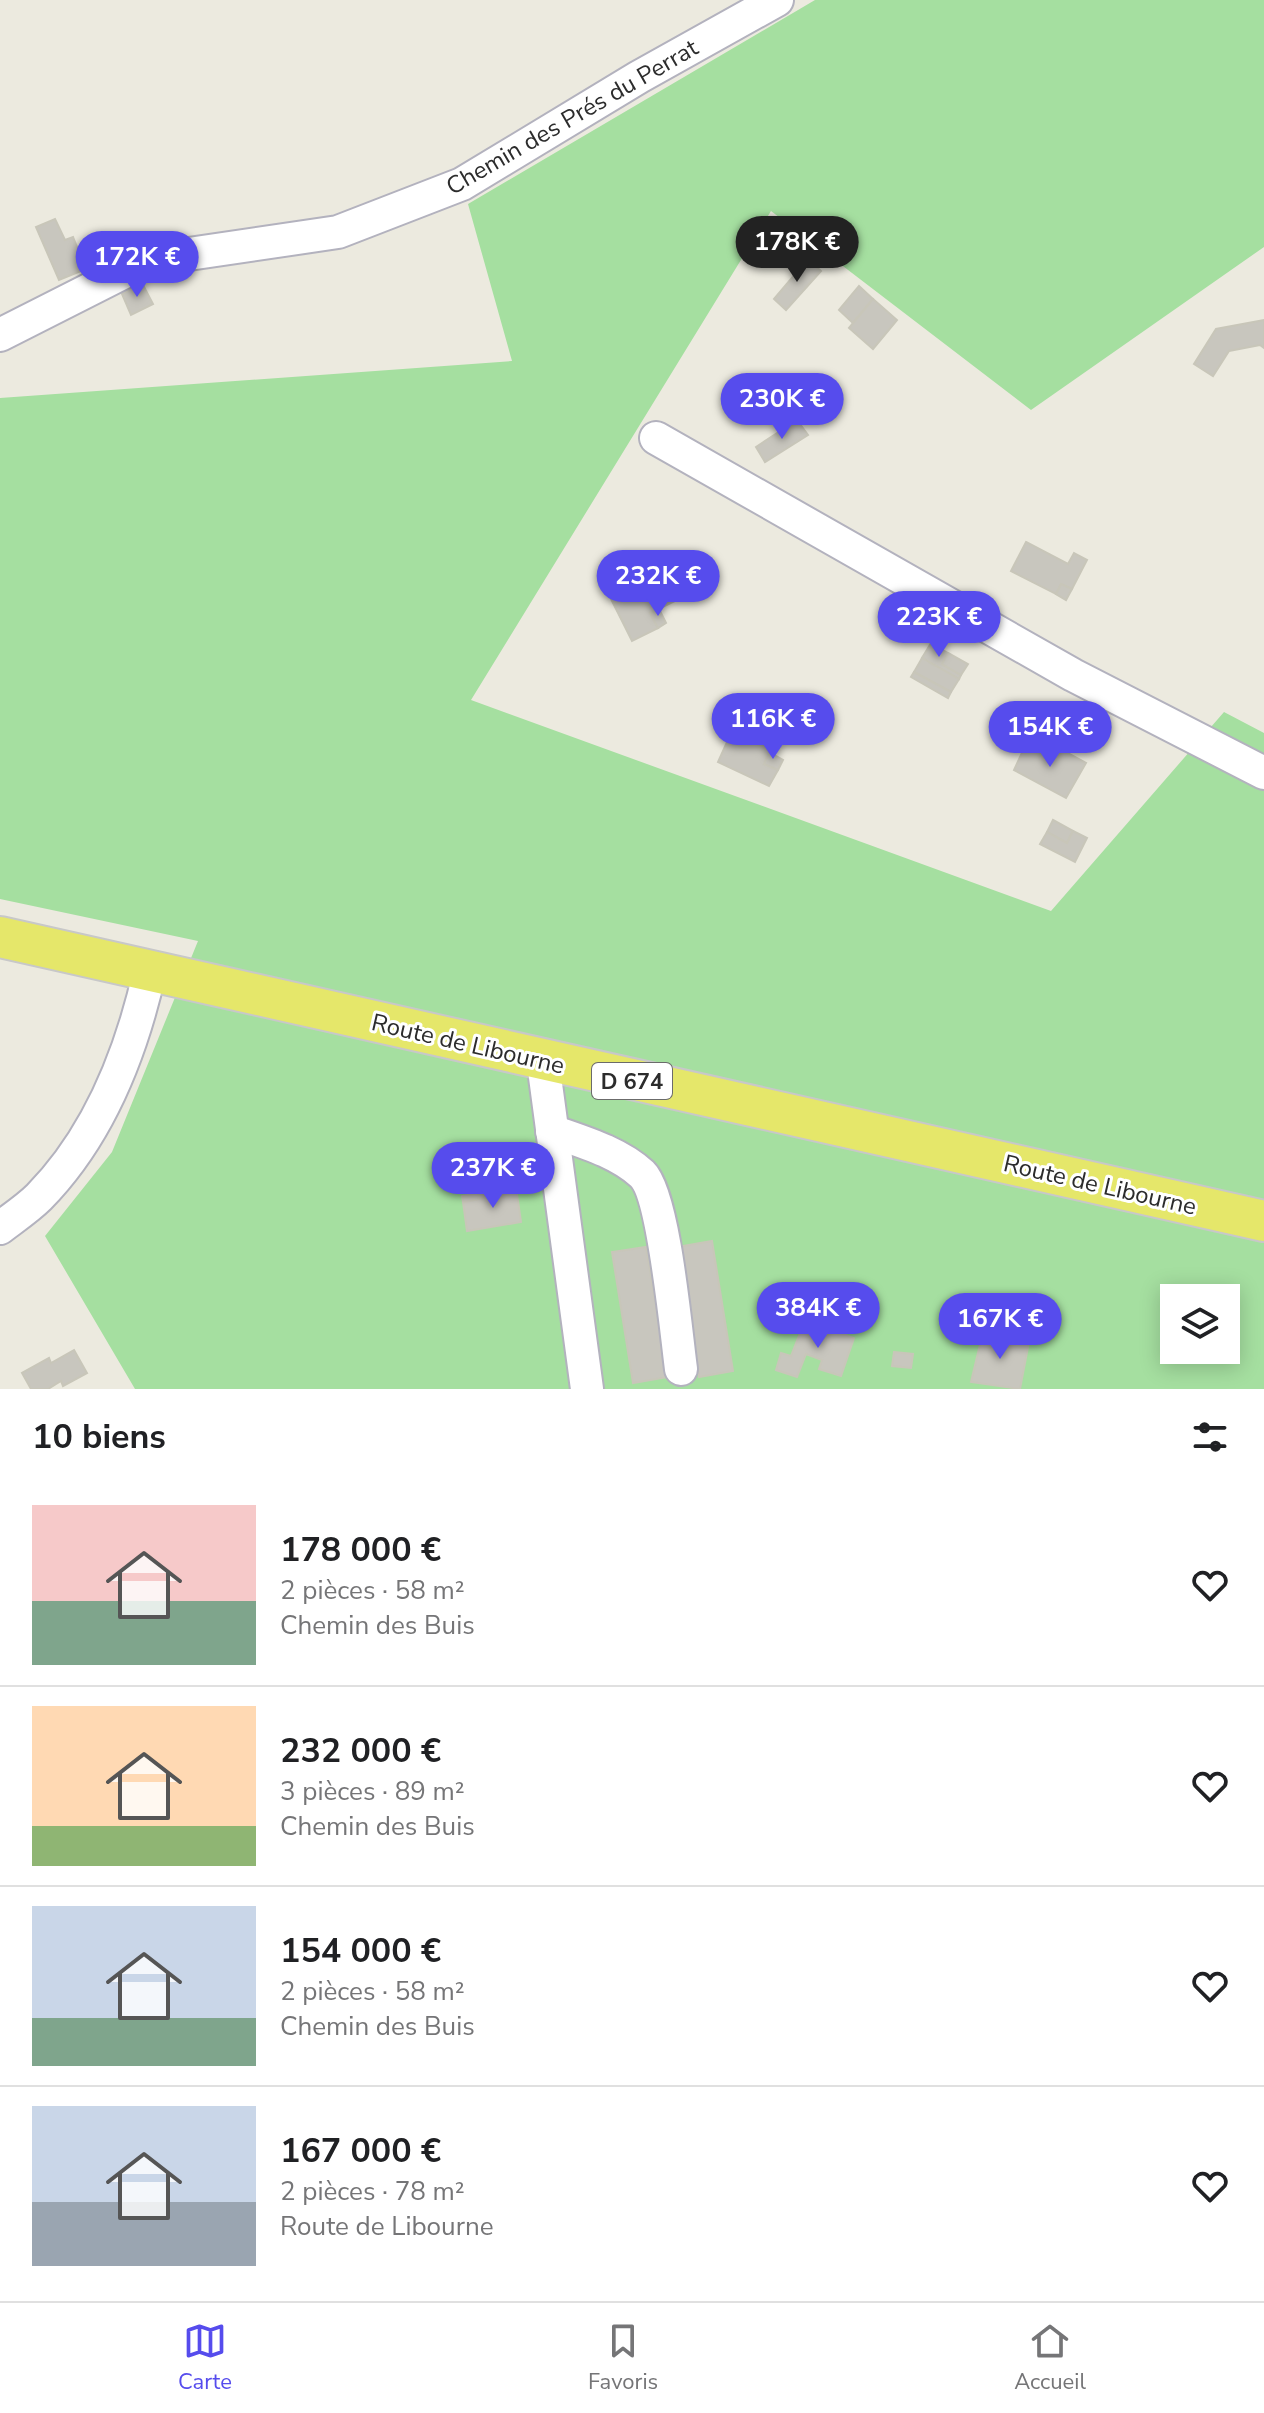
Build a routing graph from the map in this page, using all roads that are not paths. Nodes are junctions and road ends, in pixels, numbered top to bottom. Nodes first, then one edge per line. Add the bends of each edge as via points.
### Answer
1 (777, 0) edge
2 (0, 335) edge
3 (656, 438) dead end
4 (1264, 773) edge
5 (0, 937) edge
6 (150, 970) junction
7 (543, 1062) junction
8 (552, 1131) junction
9 (1264, 1221) edge
10 (0, 1228) edge
11 (681, 1369) dead end
12 (587, 1389) edge

1 - 2 street, Chemin des Prés du Perrat via 462,184 338,232 148,260
3 - 4 street via 1073,675
5 - 6 main road, Route de Libourne / D 674
6 - 7 main road, Route de Libourne / D 674
6 - 10 street via 123,1059 94,1126 39,1197
7 - 8 street
7 - 9 main road, Route de Libourne / D 674
8 - 11 street via 603,1149 644,1176 657,1207
8 - 12 street

